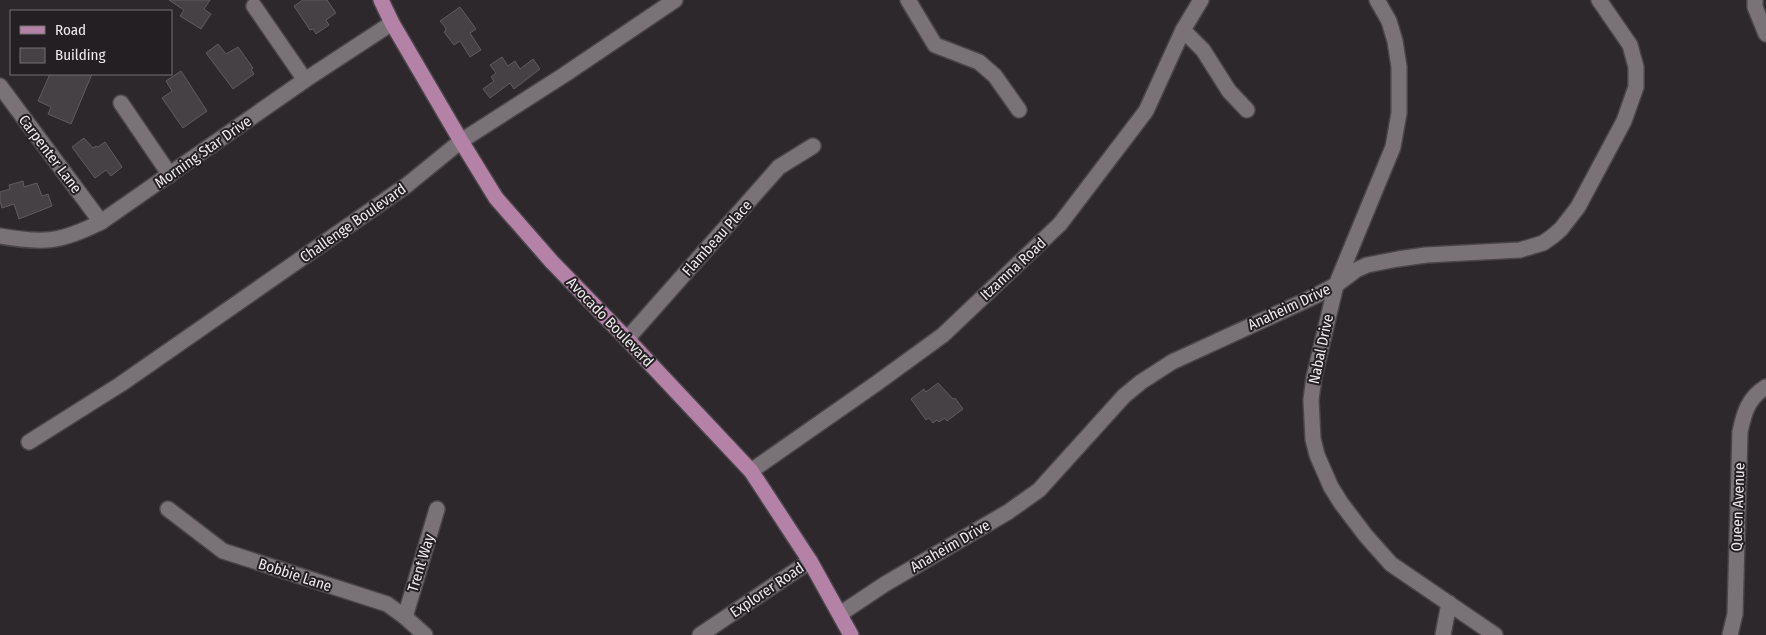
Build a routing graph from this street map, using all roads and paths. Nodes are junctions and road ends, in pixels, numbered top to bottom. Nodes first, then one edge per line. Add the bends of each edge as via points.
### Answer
1 (381, 0) edge
2 (675, 0) edge
3 (908, 0) edge
4 (1201, 0) edge
5 (1377, 0) edge
6 (1599, 0) edge
7 (1755, 0) edge
8 (254, 6) dead end
9 (392, 23) junction
10 (1184, 30) junction
11 (1766, 34) edge
12 (305, 80) junction
13 (0, 86) edge
14 (121, 103) dead end
15 (1019, 110) dead end
16 (1247, 110) dead end
17 (461, 141) junction
18 (813, 146) dead end
19 (170, 175) junction
20 (101, 222) junction
21 (0, 236) edge
22 (1336, 285) junction
23 (627, 339) junction
24 (1766, 387) edge
25 (29, 442) dead end
26 (752, 471) junction
27 (168, 509) dead end
28 (437, 510) dead end
29 (810, 561) junction
30 (1448, 603) junction
31 (840, 614) junction
32 (405, 617) junction
33 (425, 635) edge
34 (700, 635) edge
35 (851, 635) edge
36 (1443, 635) edge
37 (1496, 635) edge
38 (1730, 635) edge

1 - 9 main road, Avocado Boulevard
2 - 17 street, Challenge Boulevard
3 - 15 street via 935,45 979,62 995,76
4 - 10 street, Itzamna Road
5 - 22 street, Nabal Drive via 1389,20 1400,66 1399,113 1393,147
6 - 22 street, Anaheim Drive via 1630,45 1636,67 1636,87 1624,121 1578,207 1561,229 1543,243 1520,250 1426,255 1367,265
7 - 11 street
8 - 12 street
9 - 12 street, Morning Star Drive
9 - 17 main road, Avocado Boulevard
10 - 16 street
10 - 26 street, Itzamna Road via 1146,112 1060,224 943,335
12 - 19 street, Morning Star Drive
13 - 20 street, Carpenter Lane
14 - 19 street
17 - 23 main road, Avocado Boulevard via 496,198 552,262
17 - 25 street, Challenge Boulevard via 407,185 270,282 121,384
18 - 23 street, Flambeau Place via 779,167
19 - 20 street, Morning Star Drive
20 - 21 street, Morning Star Drive via 53,241
22 - 30 street, Nabal Drive via 1311,400 1317,455 1336,495 1366,536 1391,564
22 - 31 street, Anaheim Drive via 1172,362 1141,382 1124,396 1039,490
23 - 26 main road, Avocado Boulevard
24 - 38 street, Queen Avenue via 1757,393 1745,410 1740,432 1735,614
26 - 29 main road, Avocado Boulevard
27 - 32 street, Bobbie Lane via 223,551 387,604
28 - 32 street, Trent Way
29 - 31 main road, Avocado Boulevard
29 - 34 street, Explorer Road
30 - 36 street
30 - 37 street, Nabal Drive
31 - 35 main road, Avocado Boulevard
32 - 33 street, Bobbie Lane

